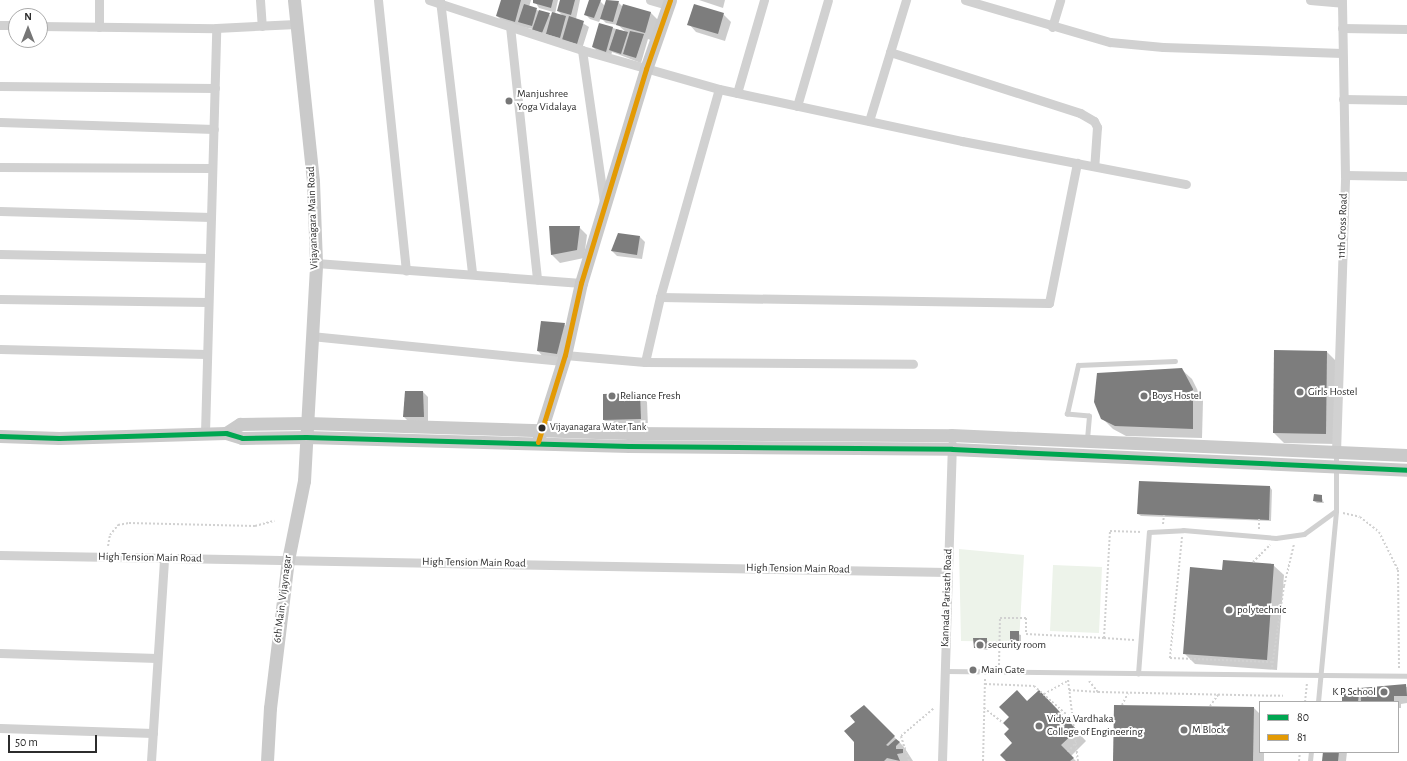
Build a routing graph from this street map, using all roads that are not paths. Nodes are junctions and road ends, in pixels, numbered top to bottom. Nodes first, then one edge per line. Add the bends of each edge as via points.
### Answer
1 (99, 0) edge
2 (260, 0) edge
3 (294, 0) edge
4 (378, 0) edge
5 (429, 0) edge
6 (650, 0) edge
7 (764, 0) edge
8 (828, 0) edge
9 (906, 0) edge
10 (965, 0) edge
11 (1060, 0) edge
12 (1310, 0) edge
13 (439, 2) edge
14 (669, 2) edge
15 (1342, 2) edge
16 (296, 24) junction
17 (48, 26) edge
18 (262, 26) junction
19 (510, 26) junction
20 (99, 27) junction
21 (1052, 27) junction
22 (216, 28) junction
23 (1342, 28) junction
24 (1407, 29) edge
25 (582, 50) junction
26 (890, 52) junction
27 (1342, 54) junction
28 (646, 69) junction
29 (0, 86) edge
30 (215, 88) junction
31 (719, 89) junction
32 (737, 93) junction
33 (1343, 99) junction
34 (1407, 100) edge
35 (797, 106) junction
36 (869, 121) junction
37 (0, 122) edge
38 (214, 129) junction
39 (1077, 163) junction
40 (1094, 166) junction
41 (0, 167) edge
42 (212, 168) junction
43 (1345, 175) junction
44 (1407, 176) edge
45 (1186, 184) dead end
46 (605, 210) junction
47 (0, 211) edge
48 (211, 217) junction
49 (0, 254) edge
50 (209, 258) junction
51 (316, 263) junction
52 (406, 272) junction
53 (472, 274) junction
54 (537, 280) junction
55 (581, 283) junction
56 (660, 297) junction
57 (0, 299) edge
58 (208, 302) junction
59 (311, 336) junction
60 (0, 349) edge
61 (206, 354) junction
62 (564, 358) junction
63 (1175, 361) dead end
64 (645, 362) junction
65 (913, 364) dead end
66 (307, 423) junction
67 (541, 428) junction
68 (205, 433) junction
69 (226, 433) junction
70 (951, 435) junction
71 (0, 436) edge
72 (306, 437) junction
73 (1087, 439) junction
74 (538, 442) junction
75 (952, 449) junction
76 (1336, 452) junction
77 (1407, 455) edge
78 (1336, 466) junction
79 (1407, 470) edge
80 (1336, 511) junction
81 (0, 555) edge
82 (164, 559) junction
83 (288, 560) junction
84 (947, 572) junction
85 (0, 653) edge
86 (157, 658) junction
87 (945, 671) junction
88 (1138, 674) junction
89 (1321, 676) junction
90 (1407, 676) edge
91 (1318, 701) edge
92 (0, 728) edge
93 (153, 733) junction
94 (151, 761) edge
95 (267, 761) edge
96 (942, 761) edge

1 - 20 street
2 - 18 street
3 - 16 main road, Vijayanagara Main Road
4 - 52 street
5 - 13 street
6 - 14 street
7 - 32 street
8 - 35 street
9 - 26 street
10 - 21 street
11 - 21 street
12 - 15 street
13 - 19 street
13 - 53 street
14 - 28 main road
15 - 23 street, 11th Cross Road
16 - 18 street
16 - 51 main road, Vijayanagara Main Road via 313,181
17 - 20 street
18 - 22 street
19 - 25 street
19 - 54 street
20 - 22 street
21 - 27 street via 1125,43
22 - 30 street
23 - 24 street
23 - 27 street, 11th Cross Road
25 - 28 street
25 - 46 street
26 - 36 street
26 - 40 street via 1080,113 1094,121 1097,127
27 - 33 street, 11th Cross Road
28 - 31 street
28 - 46 main road
29 - 30 street
30 - 38 street
31 - 32 street
31 - 56 street
32 - 35 street
33 - 34 street
33 - 43 street, 11th Cross Road
35 - 36 street
36 - 39 street
37 - 38 street
38 - 42 street
39 - 40 street
39 - 56 street via 1049,303
40 - 45 street
41 - 42 street
42 - 48 street
43 - 44 street
43 - 76 street, 11th Cross Road
46 - 55 main road
47 - 48 street
48 - 50 street
49 - 50 street
50 - 58 street
51 - 52 street
51 - 59 main road, Vijayanagara Main Road
52 - 53 street
53 - 54 street
54 - 55 street
55 - 62 main road
56 - 64 street
57 - 58 street
58 - 61 street
59 - 62 street
59 - 66 main road, Vijayanagara Main Road
60 - 61 street
61 - 68 street
62 - 64 street
62 - 67 main road
63 - 73 lane via 1078,365 1067,414 1089,416
64 - 65 street
66 - 67 main road
66 - 69 main road via 240,424
66 - 72 main road, Vijayanagara Main Road
67 - 70 main road via 629,432
67 - 74 main road
68 - 69 main road
68 - 71 main road via 59,438
69 - 72 main road via 242,438
70 - 73 main road
70 - 75 street, Kannada Parisath Road
72 - 74 main road
72 - 83 main road, 6th Main, Vijaynagar via 304,481
73 - 76 main road
74 - 75 main road via 629,446
75 - 78 main road
75 - 84 street, Kannada Parisath Road
76 - 77 main road
76 - 78 lane
78 - 79 main road
78 - 80 lane
80 - 88 lane via 1304,534 1276,538 1183,530 1149,532
80 - 89 lane
81 - 82 street, High Tension Main Road
82 - 83 street, High Tension Main Road
82 - 86 street
83 - 84 street, High Tension Main Road
83 - 95 main road, 6th Main, Vijaynagar via 270,708
84 - 87 street, Kannada Parisath Road
85 - 86 street
86 - 93 street
87 - 88 lane
87 - 96 street, Kannada Parisath Road
88 - 89 lane
89 - 90 lane
89 - 91 lane
92 - 93 street
93 - 94 street

